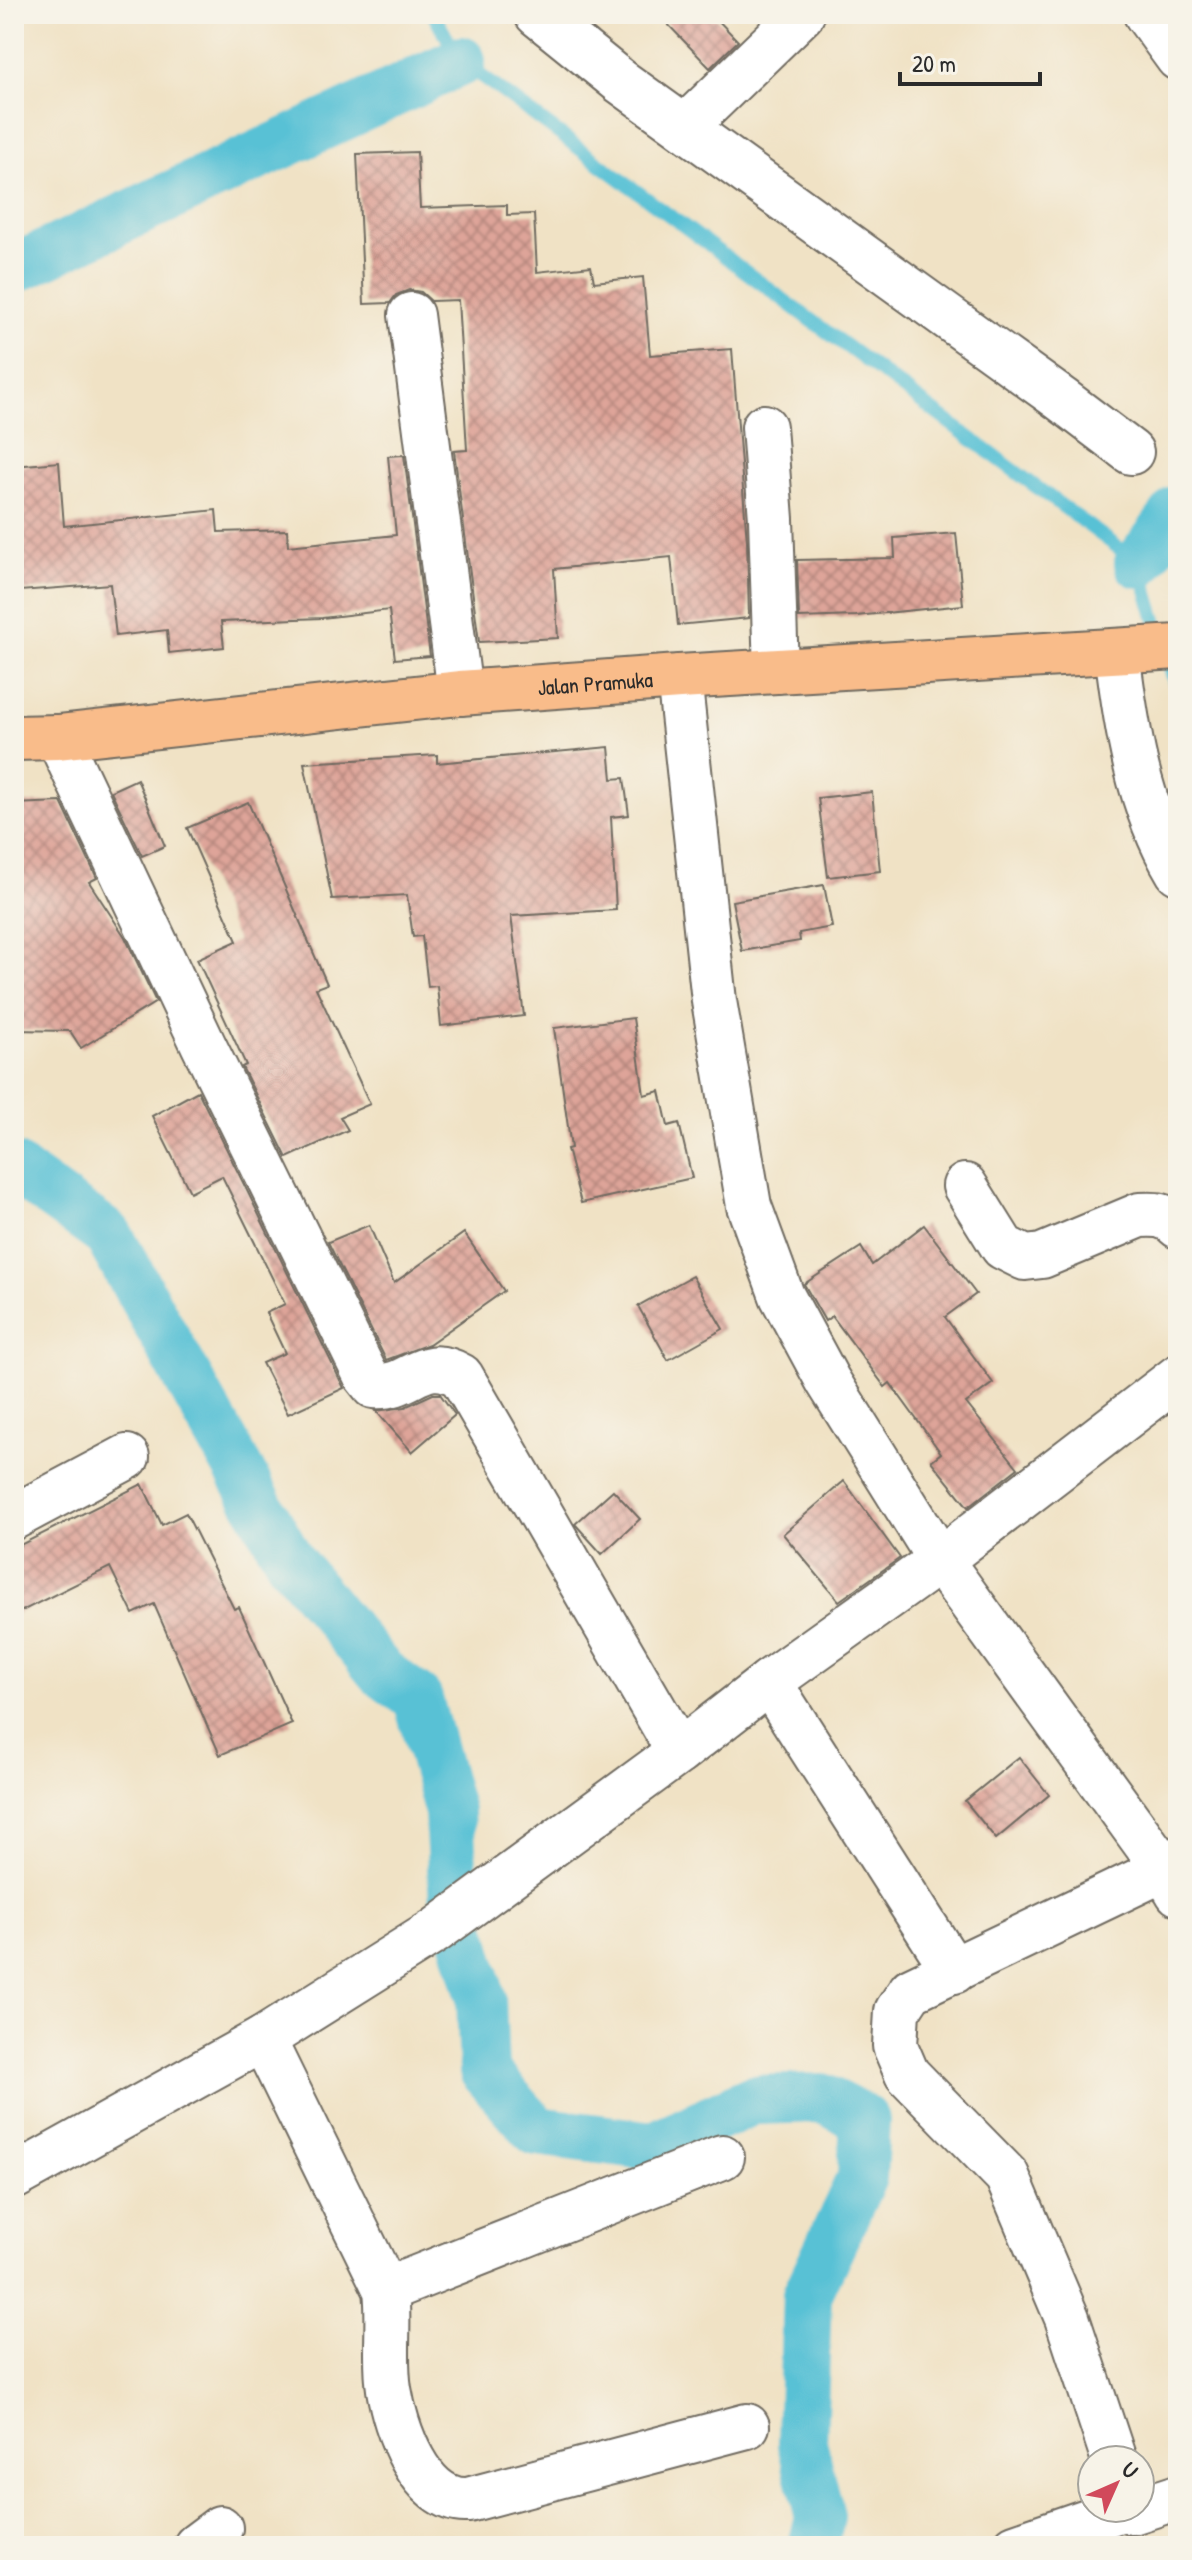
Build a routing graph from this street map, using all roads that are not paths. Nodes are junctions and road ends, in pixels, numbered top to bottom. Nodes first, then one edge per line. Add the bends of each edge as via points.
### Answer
1 (537, 14) edge
2 (802, 14) edge
3 (1146, 14) edge
4 (1178, 58) edge
5 (685, 127) junction
6 (411, 315) dead end
7 (764, 427) dead end
8 (1131, 452) dead end
9 (1148, 649) edge
10 (776, 671) junction
11 (679, 677) junction
12 (460, 693) junction
13 (58, 737) junction
14 (14, 738) edge
15 (1178, 872) edge
16 (965, 1186) dead end
17 (1178, 1226) edge
18 (1178, 1377) edge
19 (127, 1457) dead end
20 (14, 1517) edge
21 (940, 1560) junction
22 (769, 1682) junction
23 (679, 1752) junction
24 (1173, 1874) edge
25 (954, 1971) junction
26 (263, 2039) junction
27 (722, 2157) dead end
28 (14, 2177) edge
29 (386, 2290) junction
30 (747, 2426) dead end
31 (1109, 2444) edge
32 (1178, 2497) edge
33 (1156, 2504) edge
34 (1080, 2524) edge
35 (1015, 2546) edge

1 - 5 street
2 - 5 street
3 - 4 street
5 - 8 street
6 - 12 street
7 - 10 street
9 - 10 main road, Jalan Pramuka
9 - 15 street via 1125,715 1143,795
10 - 11 main road, Jalan Pramuka
11 - 12 main road, Jalan Pramuka
11 - 21 street via 714,1001 749,1206 782,1296 828,1381
12 - 13 main road, Jalan Pramuka
13 - 14 main road, Jalan Pramuka
13 - 23 street via 366,1376 374,1386 387,1387 434,1366 461,1376
16 - 17 street via 1003,1247 1025,1258 1042,1256 1140,1215 1156,1214
18 - 21 street
19 - 20 street
21 - 22 street
21 - 24 street
22 - 23 street
22 - 25 street
23 - 26 street via 435,1931
24 - 25 street
25 - 31 street via 911,1990 897,2011 895,2046 907,2074 1007,2176 1067,2318
26 - 28 street
26 - 29 street
27 - 29 street
29 - 30 street via 388,2386 395,2417 428,2484 446,2497 468,2500
32 - 33 street
34 - 35 street

